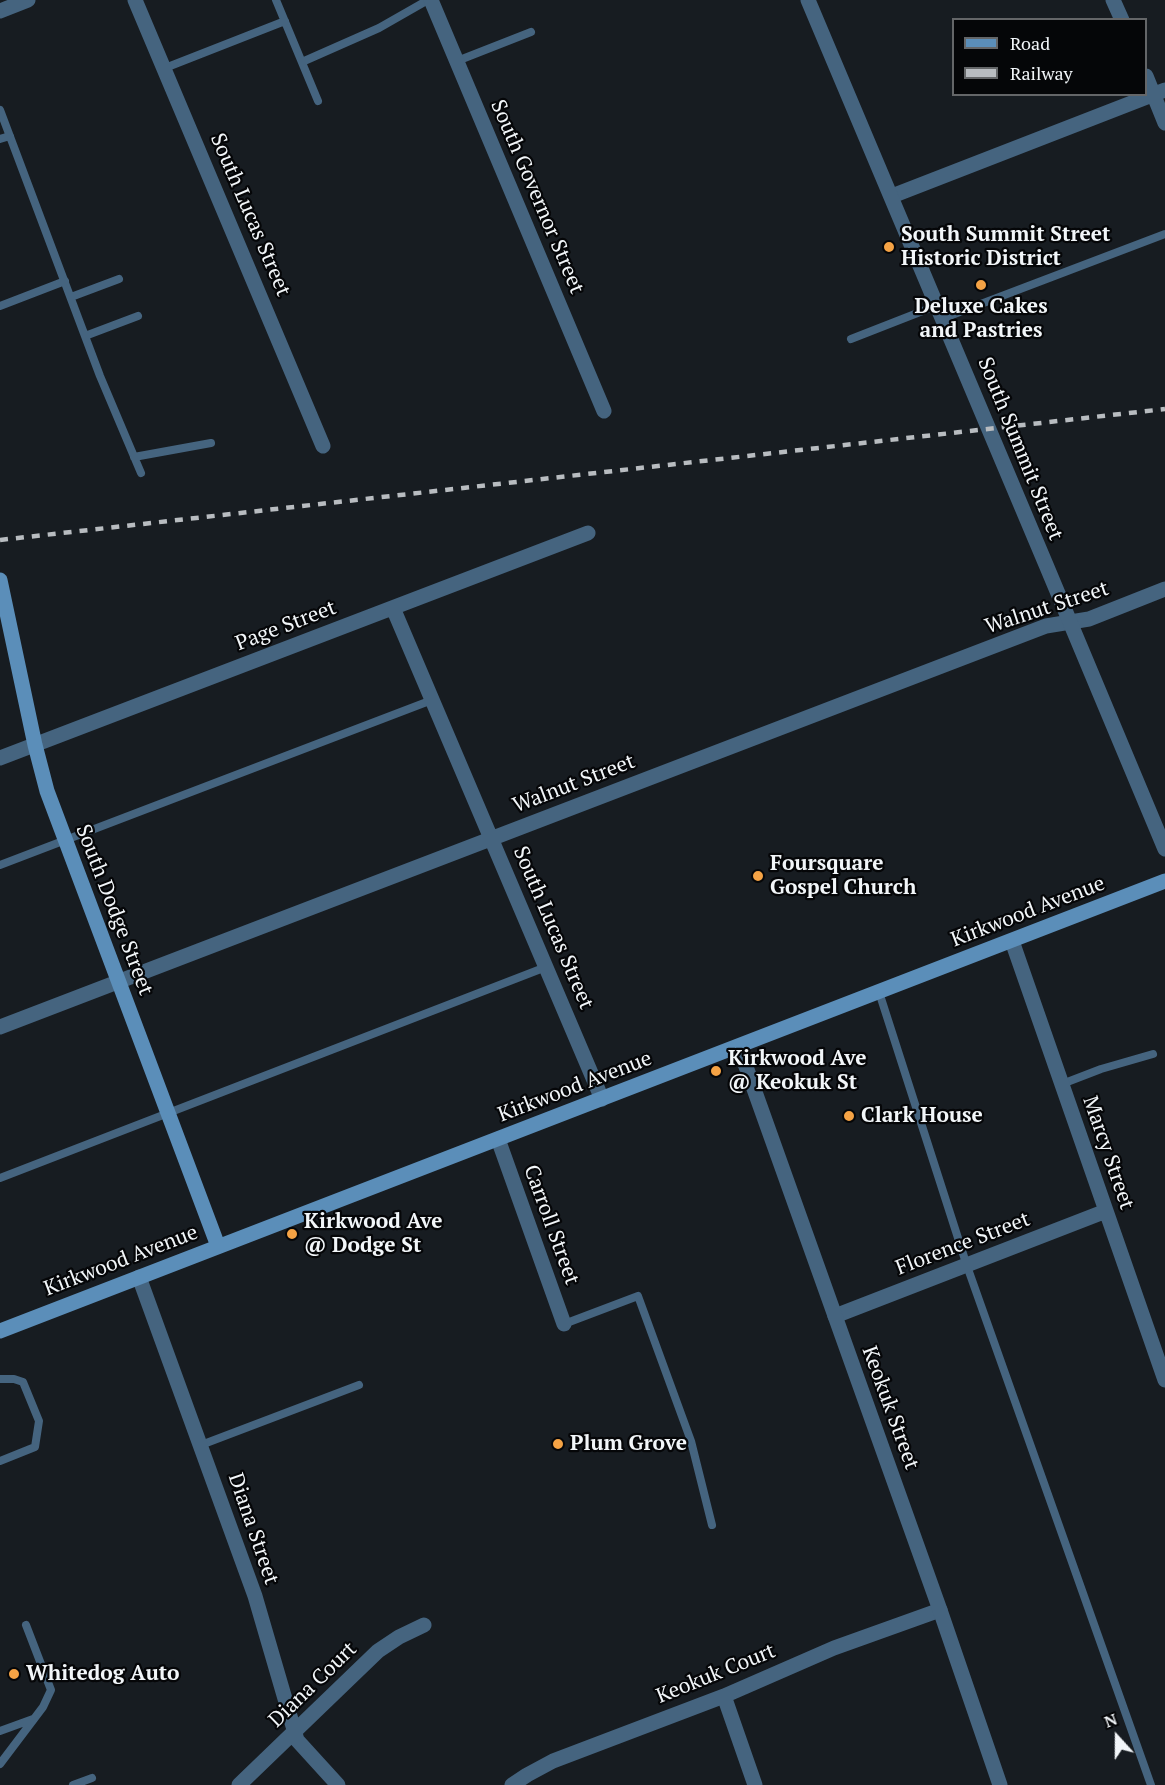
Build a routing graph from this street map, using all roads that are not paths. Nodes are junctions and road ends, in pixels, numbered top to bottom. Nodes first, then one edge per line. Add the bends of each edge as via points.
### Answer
1 (28, 0) edge
2 (135, 0) edge
3 (276, 0) edge
4 (430, 0) edge
5 (808, 0) edge
6 (1113, 0) edge
7 (0, 10) edge
8 (1121, 18) edge
9 (285, 21) junction
10 (531, 32) dead end
11 (457, 61) junction
12 (302, 62) junction
13 (165, 68) junction
14 (1147, 77) edge
15 (1159, 92) edge
16 (318, 101) dead end
17 (0, 110) edge
18 (1165, 123) edge
19 (10, 136) junction
20 (0, 139) edge
21 (892, 196) junction
22 (1165, 234) edge
23 (119, 279) dead end
24 (65, 281) junction
25 (71, 297) junction
26 (0, 306) edge
27 (941, 312) junction
28 (138, 316) dead end
29 (86, 336) junction
30 (851, 339) dead end
31 (604, 411) dead end
32 (211, 443) dead end
33 (324, 447) dead end
34 (134, 457) junction
35 (141, 473) dead end
36 (588, 533) dead end
37 (0, 580) edge
38 (1165, 589) edge
39 (393, 608) junction
40 (1069, 622) junction
41 (432, 700) junction
42 (35, 745) junction
43 (0, 758) edge
44 (491, 838) junction
45 (66, 840) junction
46 (1165, 849) edge
47 (0, 865) edge
48 (1165, 881) edge
49 (1012, 941) junction
50 (546, 967) junction
51 (119, 981) junction
52 (879, 992) junction
53 (0, 1027) edge
54 (739, 1047) junction
55 (1154, 1054) dead end
56 (1062, 1084) junction
57 (602, 1099) junction
58 (168, 1113) junction
59 (498, 1139) junction
60 (0, 1178) edge
61 (1106, 1211) junction
62 (218, 1246) junction
63 (967, 1266) junction
64 (139, 1277) junction
65 (835, 1316) junction
66 (564, 1324) joint
67 (1, 1329) edge
68 (0, 1379) edge
69 (1165, 1380) edge
70 (359, 1385) dead end
71 (201, 1445) junction
72 (0, 1461) edge
73 (712, 1525) dead end
74 (940, 1610) junction
75 (424, 1624) dead end
76 (26, 1625) dead end
77 (724, 1696) junction
78 (34, 1719) junction
79 (0, 1731) edge
80 (295, 1732) junction
81 (0, 1764) edge
82 (92, 1778) dead end
83 (74, 1785) edge
84 (239, 1785) edge
85 (338, 1785) edge
86 (512, 1785) edge
87 (755, 1785) edge
88 (1000, 1785) edge
89 (1151, 1785) edge

1 - 7 street
2 - 13 street, South Lucas Street
3 - 9 lane
4 - 11 street, South Governor Street
4 - 12 lane
5 - 21 street, South Summit Street
6 - 8 street
9 - 12 lane
9 - 13 lane
10 - 11 lane
11 - 31 street, South Governor Street
12 - 16 lane
13 - 33 street, South Lucas Street
14 - 15 street
15 - 18 street
15 - 21 street
17 - 19 lane
19 - 20 lane
19 - 24 lane
21 - 27 street, South Summit Street
22 - 27 lane
23 - 25 lane
24 - 25 lane
24 - 26 lane
25 - 29 lane
27 - 30 lane
27 - 40 street, South Summit Street
28 - 29 lane
29 - 34 lane
32 - 34 lane
34 - 35 lane
36 - 39 street, Page Street
37 - 42 main road, South Dodge Street
38 - 40 street, Walnut Street via 1089,619
39 - 41 street, South Lucas Street
39 - 42 street, Page Street
40 - 44 street, Walnut Street via 1046,626
40 - 46 street, South Summit Street
41 - 44 street, South Lucas Street
41 - 45 lane
42 - 43 street, Page Street
42 - 45 main road, South Dodge Street
44 - 50 street, South Lucas Street
44 - 51 street, Walnut Street
45 - 47 lane
45 - 51 main road, South Dodge Street
48 - 49 main road, Kirkwood Avenue
49 - 52 main road, Kirkwood Avenue
49 - 56 street, Marcy Street
50 - 57 street, South Lucas Street
50 - 58 lane
51 - 53 street, Walnut Street
51 - 58 main road, South Dodge Street
52 - 54 main road, Kirkwood Avenue
52 - 63 lane
54 - 57 main road, Kirkwood Avenue
54 - 65 street, Keokuk Street
55 - 56 lane
56 - 61 street, Marcy Street
57 - 59 main road, Kirkwood Avenue
58 - 60 lane
58 - 62 main road, South Dodge Street
59 - 62 main road, Kirkwood Avenue
59 - 66 street, Carroll Street
61 - 63 street, Florence Street
61 - 69 street, Marcy Street
62 - 64 main road, Kirkwood Avenue
63 - 65 street, Florence Street
63 - 89 lane
64 - 67 main road, Kirkwood Avenue
64 - 71 street, Diana Street
65 - 74 street, Keokuk Street
66 - 73 lane via 638,1296 691,1441
68 - 72 lane via 23,1382 39,1421 36,1447
70 - 71 lane
71 - 80 street, Diana Street via 255,1596
74 - 77 street, Keokuk Court via 804,1660
74 - 88 street, Keokuk Street
75 - 80 street, Diana Court via 378,1652
76 - 78 lane via 51,1690
77 - 86 street, Keokuk Court via 553,1761
77 - 87 street
78 - 79 lane
78 - 81 lane
80 - 84 street, Diana Court
80 - 85 street, Diana Street via 297,1740
82 - 83 lane

